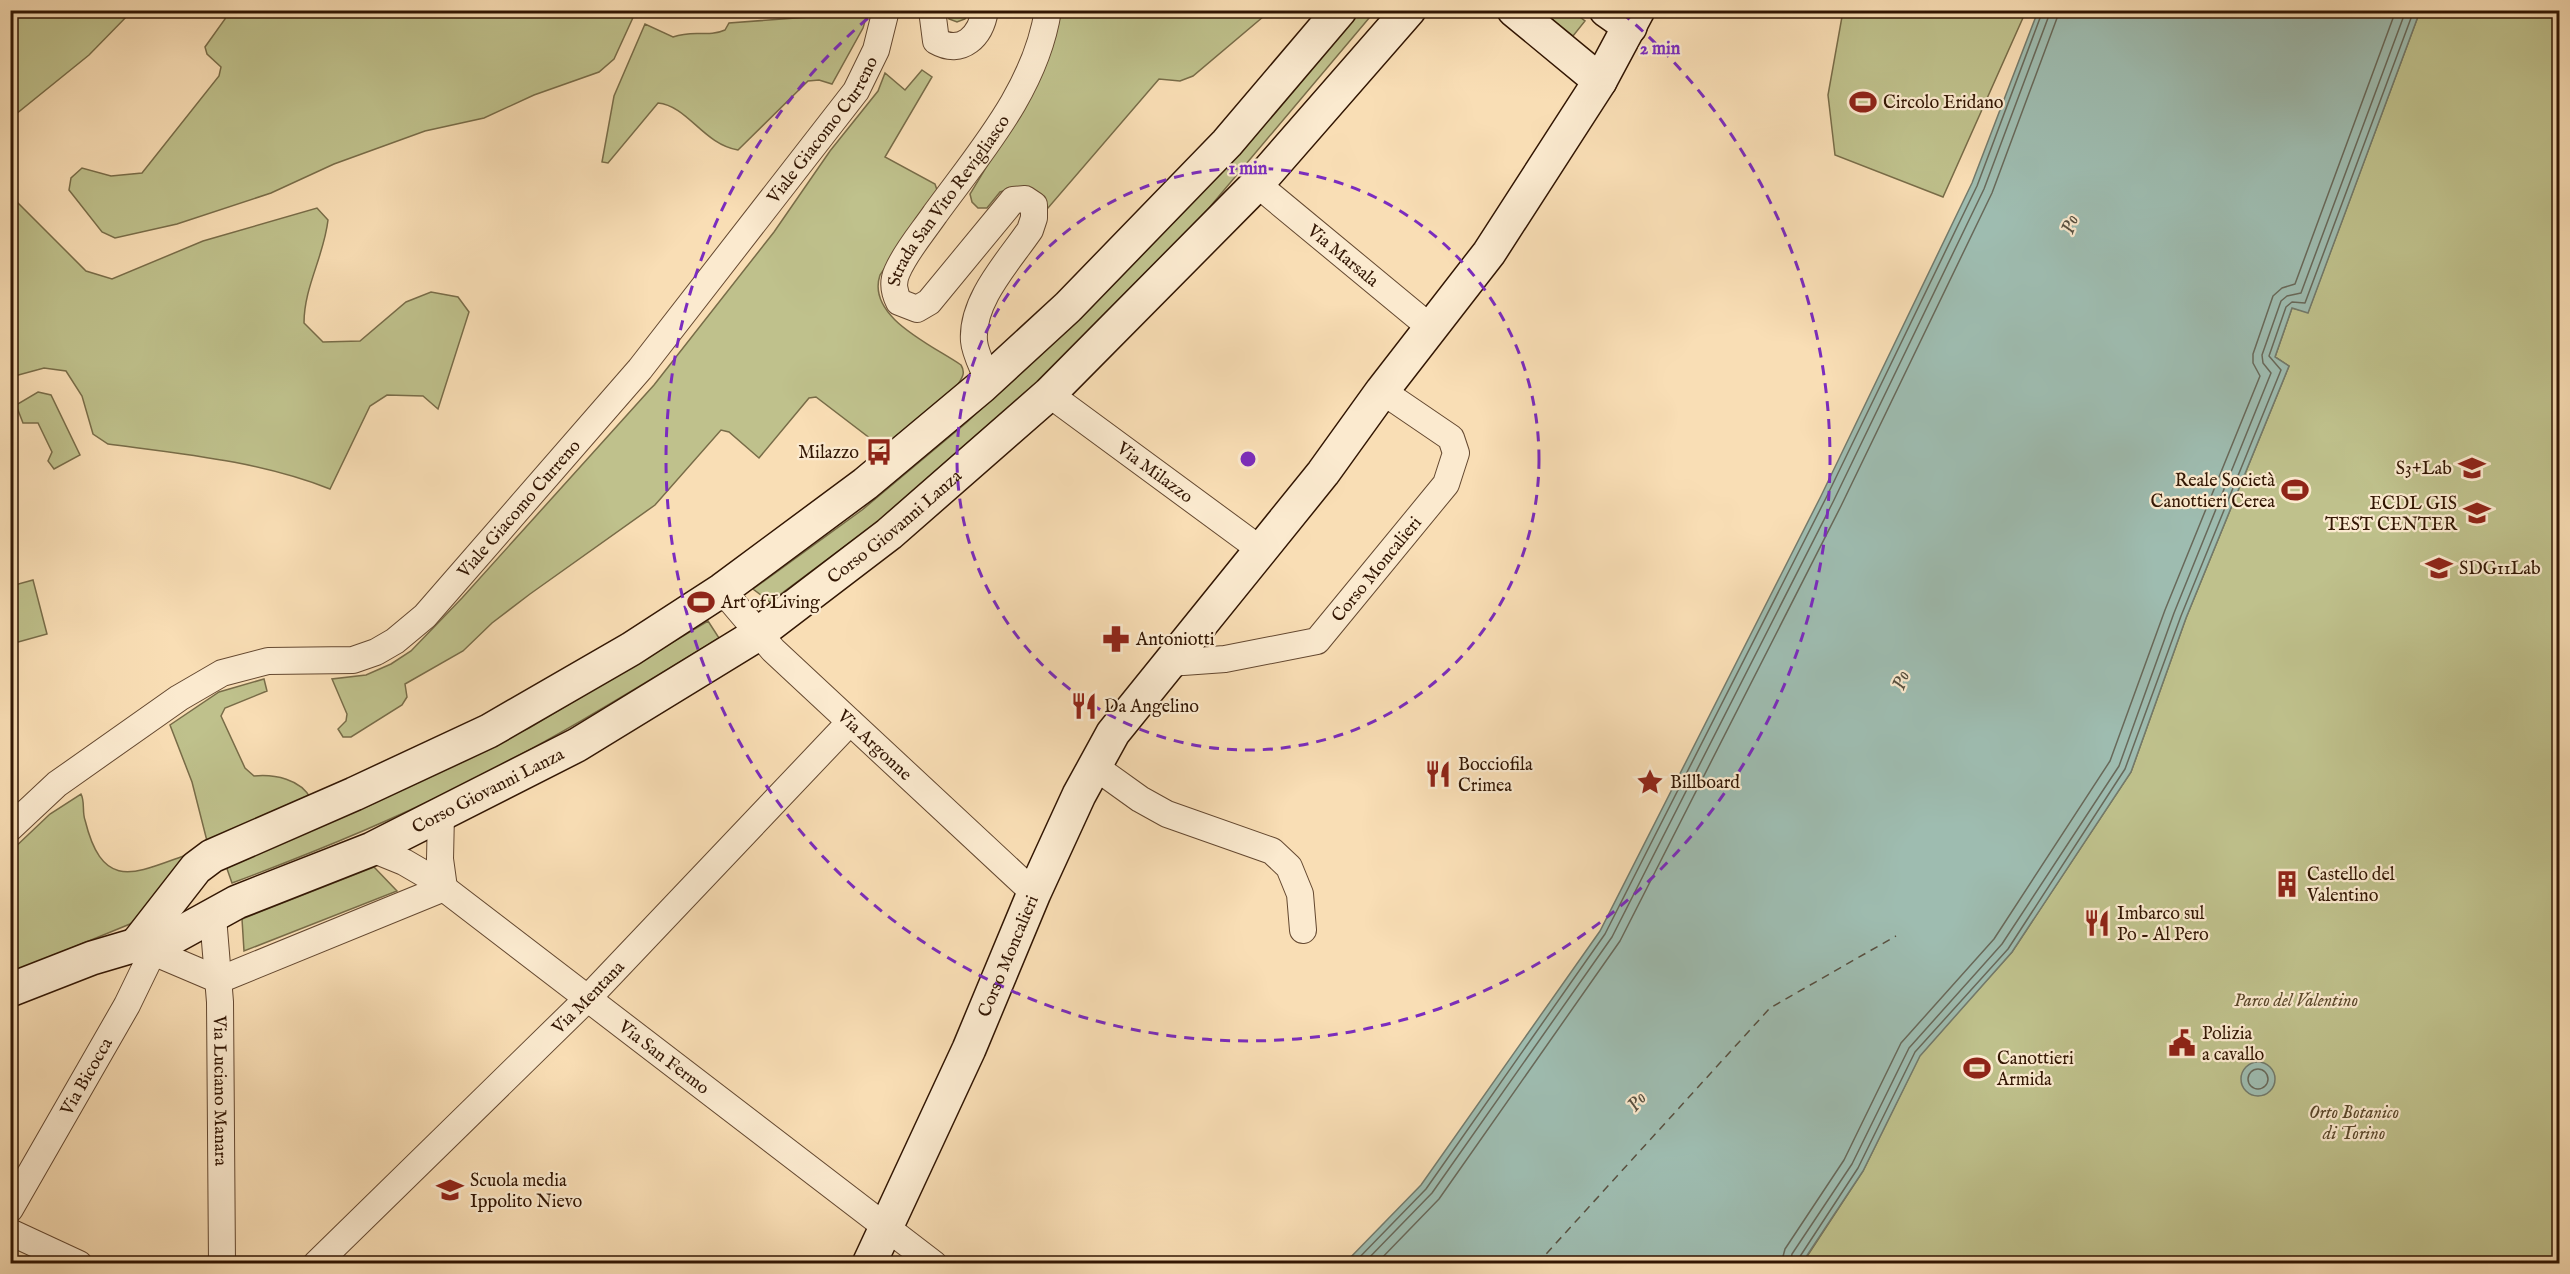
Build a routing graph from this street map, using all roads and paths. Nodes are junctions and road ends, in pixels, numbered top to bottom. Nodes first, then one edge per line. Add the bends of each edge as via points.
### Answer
1 (886, 10) edge
2 (932, 10) edge
3 (985, 10) edge
4 (1048, 10) edge
5 (1340, 10) edge
6 (1409, 10) edge
7 (1514, 10) edge
8 (1625, 16) edge
9 (1600, 81) junction
10 (1257, 184) junction
11 (1431, 328) junction
12 (988, 381) junction
13 (1382, 391) junction
14 (1049, 394) junction
15 (1261, 550) junction
16 (723, 590) junction
17 (758, 634) junction
18 (1170, 663) junction
19 (850, 722) junction
20 (1094, 766) junction
21 (441, 814) junction
22 (10, 828) edge
23 (372, 849) junction
24 (444, 888) junction
25 (1034, 893) junction
26 (213, 917) junction
27 (1303, 930) dead end
28 (149, 946) junction
29 (219, 980) junction
30 (10, 990) edge
31 (587, 999) junction
32 (10, 1209) edge
33 (885, 1227) junction
34 (10, 1232) edge
35 (79, 1263) edge
36 (222, 1263) edge
37 (316, 1263) edge
38 (869, 1263) edge
39 (934, 1263) edge

1 - 22 street, Viale Giacomo Curreno via 876,50 856,92 640,369 425,616 395,641 353,660 268,661 222,673 178,698 57,784
2 - 3 street via 936,41 946,47 958,47 971,41 983,27
4 - 12 street, Strada San Vito Revigliasco via 1038,49 1001,126 908,252 894,281 899,303 917,309 929,302 1013,200 1025,199 1034,205 1030,230 981,304 975,320 974,344
5 - 12 street via 1227,143 1068,307
6 - 10 street, Corso Giovanni Lanza
7 - 9 street
8 - 9 street, Corso Moncalieri
9 - 11 street, Corso Moncalieri via 1489,253
10 - 11 street, Via Marsala
10 - 14 street, Corso Giovanni Lanza
11 - 13 street, Corso Moncalieri
12 - 16 street via 865,484
13 - 15 street, Corso Moncalieri
13 - 18 street, Corso Moncalieri via 1451,438 1456,453 1446,484 1317,641 1225,659
14 - 15 street, Via Milazzo
14 - 17 street, Corso Giovanni Lanza via 890,534
15 - 18 street, Corso Moncalieri
16 - 17 street, Via Argonne
16 - 28 street via 631,649 489,731 212,856 196,868
17 - 19 street, Via Argonne
17 - 21 street, Corso Giovanni Lanza via 577,745
18 - 20 street, Corso Moncalieri via 1113,733
19 - 25 street, Via Argonne
19 - 31 street, Via Mentana
20 - 25 street, Corso Moncalieri
20 - 27 street via 1167,814 1272,851 1289,867 1300,894
21 - 23 street, Corso Giovanni Lanza
21 - 24 street
23 - 24 street, Via San Fermo via 404,861
23 - 26 street, Corso Giovanni Lanza via 237,902
24 - 29 street
24 - 31 street, Via San Fermo
25 - 33 street, Corso Moncalieri via 969,1048
26 - 28 street, Corso Giovanni Lanza
26 - 29 street, Via Luciano Manara
28 - 29 street
28 - 30 street, Corso Giovanni Lanza via 92,958
28 - 32 street, Via Bicocca via 127,1005
29 - 36 street, Via Luciano Manara
31 - 33 street, Via San Fermo
31 - 37 street, Via Mentana
33 - 38 street, Corso Moncalieri
33 - 39 street, Via San Fermo
34 - 35 street

